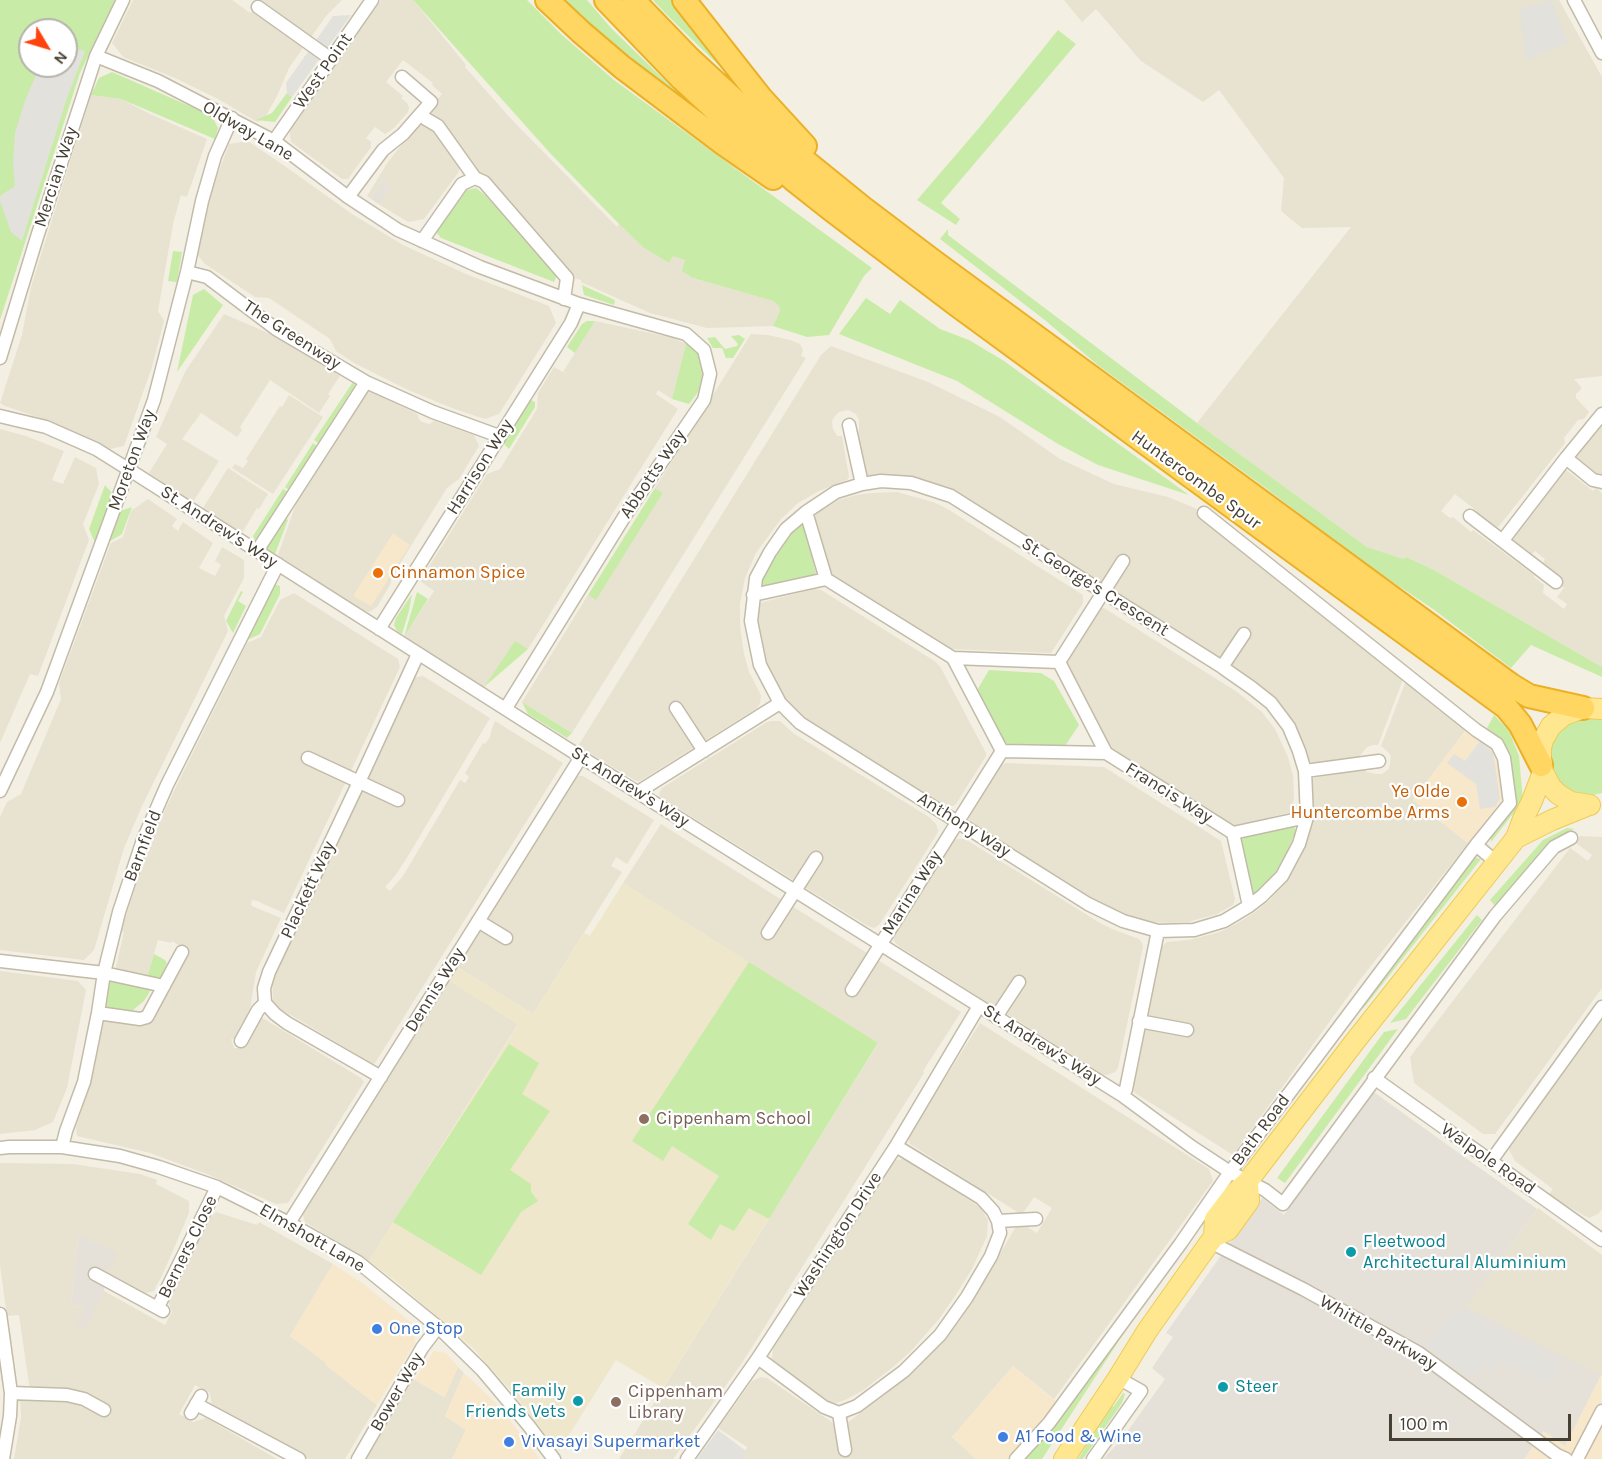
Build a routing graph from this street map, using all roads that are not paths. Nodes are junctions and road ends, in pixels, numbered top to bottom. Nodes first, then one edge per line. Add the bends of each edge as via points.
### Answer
1 (123, 0) edge
2 (372, 0) edge
3 (547, 0) edge
4 (606, 0) edge
5 (633, 0) edge
6 (684, 0) edge
7 (1574, 0) edge
8 (258, 7) dead end
9 (1602, 53) edge
10 (96, 56) junction
11 (332, 59) junction
12 (402, 77) dead end
13 (232, 118) junction
14 (426, 118) dead end
15 (274, 141) junction
16 (475, 178) junction
17 (348, 197) junction
18 (862, 208) junction
19 (832, 210) junction
20 (422, 241) junction
21 (188, 272) junction
22 (564, 299) junction
23 (579, 304) junction
24 (0, 358) edge
25 (366, 382) junction
26 (1602, 414) edge
27 (0, 416) edge
28 (849, 425) dead end
29 (499, 436) junction
30 (1566, 458) junction
31 (128, 469) junction
32 (1602, 482) edge
33 (862, 484) junction
34 (806, 512) junction
35 (1204, 513) dead end
36 (1470, 516) dead end
37 (1503, 540) junction
38 (257, 551) junction
39 (1123, 561) dead end
40 (278, 564) junction
41 (826, 579) junction
42 (1556, 582) dead end
43 (1103, 592) junction
44 (753, 595) junction
45 (379, 629) junction
46 (1244, 634) dead end
47 (418, 654) junction
48 (953, 658) junction
49 (1059, 662) junction
50 (1222, 668) junction
51 (780, 703) junction
52 (1595, 707) edge
53 (506, 708) junction
54 (676, 708) dead end
55 (704, 751) junction
56 (1002, 751) junction
57 (1106, 753) junction
58 (581, 757) junction
59 (308, 758) dead end
60 (1379, 760) dead end
61 (1542, 769) junction
62 (1305, 771) junction
63 (359, 782) junction
64 (0, 791) edge
65 (638, 792) junction
66 (398, 800) dead end
67 (1595, 804) edge
68 (1307, 817) junction
69 (957, 821) junction
70 (1233, 833) junction
71 (1516, 838) junction
72 (1571, 838) dead end
73 (1476, 845) junction
74 (816, 858) dead end
75 (1496, 862) junction
76 (794, 890) junction
77 (1249, 906) junction
78 (478, 921) junction
79 (1158, 931) junction
80 (768, 933) dead end
81 (506, 938) dead end
82 (880, 943) junction
83 (182, 952) dead end
84 (0, 962) edge
85 (104, 973) junction
86 (1019, 982) dead end
87 (164, 987) junction
88 (852, 990) dead end
89 (265, 1003) junction
90 (979, 1006) junction
91 (1602, 1007) edge
92 (98, 1013) junction
93 (996, 1017) junction
94 (1139, 1021) junction
95 (1187, 1030) dead end
96 (241, 1041) dead end
97 (381, 1077) junction
98 (1374, 1078) junction
99 (1123, 1096) junction
100 (896, 1146) junction
101 (62, 1147) junction
102 (0, 1148) edge
103 (1491, 1161) junction
104 (1230, 1172) junction
105 (1248, 1182) junction
106 (217, 1187) junction
107 (1036, 1218) dead end
108 (998, 1221) junction
109 (289, 1223) junction
110 (1600, 1235) edge
111 (1212, 1240) junction
112 (95, 1274) dead end
113 (0, 1314) edge
114 (438, 1327) junction
115 (758, 1358) junction
116 (1118, 1378) junction
117 (11, 1393) junction
118 (196, 1404) dead end
119 (104, 1410) dead end
120 (1602, 1412) edge
121 (839, 1413) junction
122 (845, 1450) dead end
123 (3, 1459) edge
124 (299, 1459) edge
125 (358, 1459) edge
126 (554, 1459) edge
127 (687, 1459) edge
128 (1016, 1459) edge
129 (1064, 1459) edge
130 (1093, 1459) edge
131 (1566, 1459) edge
132 (1577, 1459) edge

1 - 10 street, Mercian Way
2 - 11 street, West Point
3 - 19 highway via 622,67 716,137 769,176
4 - 19 highway via 682,79
5 - 18 highway via 768,131
6 - 18 highway via 761,98
7 - 9 street
8 - 11 street
10 - 13 street, Oldway Lane
10 - 24 street, Mercian Way
11 - 15 street, West Point
12 - 17 street via 431,102 383,150
13 - 15 street, Oldway Lane
13 - 21 street, Moreton Way via 215,156 202,201
14 - 16 street via 438,126
15 - 17 street, Oldway Lane
16 - 20 street via 462,184
16 - 22 street via 484,183 567,278
17 - 20 street, Oldway Lane
18 - 52 highway, Huntercombe Spur via 1507,682 1529,696
19 - 61 highway, Huntercombe Spur via 980,323 1506,707 1520,724
20 - 22 street, Oldway Lane
21 - 25 street, The Greenway via 207,277 276,329
21 - 31 street, Moreton Way via 154,400
22 - 23 street, Oldway Lane
23 - 29 street, Harrison Way via 571,323
23 - 53 street, Abbotts Way via 686,334 704,350 710,374 704,400 626,514
25 - 29 street, The Greenway
25 - 38 street
26 - 30 street
27 - 31 street, St. Andrew's Way via 46,427 96,449
28 - 33 street
29 - 45 street, Harrison Way
30 - 32 street via 1593,480
30 - 37 street
31 - 38 street, St. Andrew's Way
31 - 64 street, Moreton Way via 47,692
33 - 34 street, St. George's Crescent via 836,492
33 - 43 street, St. George's Crescent via 911,483 951,496
34 - 41 street
34 - 44 street, St. George's Crescent via 786,529 770,552 756,578
35 - 73 street, Bath Road via 1497,744 1504,758 1510,803
36 - 37 street
37 - 42 street
38 - 40 street, St. Andrew's Way
39 - 43 street
40 - 45 street, St. Andrew's Way
40 - 85 street, Barnfield via 143,840
41 - 44 street
41 - 48 street
43 - 49 street
43 - 50 street, St. George's Crescent
44 - 51 street, St. George's Crescent via 751,621 760,665
45 - 47 street, St. Andrew's Way
46 - 50 street
47 - 53 street, St. Andrew's Way
47 - 63 street, Plackett Way
48 - 49 street
48 - 56 street
49 - 57 street
50 - 62 street, St. George's Crescent via 1270,703 1289,727
51 - 55 street
51 - 69 street, Anthony Way via 800,723
52 - 61 main road, Bath Road via 1564,715 1551,726 1541,748
53 - 58 street, St. Andrew's Way
54 - 55 street
55 - 65 street
56 - 57 street
56 - 69 street, Marina Way
57 - 70 street, Francis Way
58 - 65 street, St. Andrew's Way
58 - 78 street, Dennis Way
59 - 63 street
60 - 62 street
61 - 67 main road via 1558,794 1571,802
61 - 71 main road, Bath Road
62 - 68 street, St. George's Crescent
63 - 66 street
63 - 89 street, Plackett Way via 269,972
65 - 76 street, St. Andrew's Way
67 - 71 main road, Bath Road
68 - 70 street
68 - 77 street, St. George's Crescent via 1282,876
69 - 79 street, Anthony Way via 1088,904 1123,921
69 - 82 street, Marina Way
70 - 77 street
71 - 75 main road, Bath Road
72 - 98 street via 1554,847 1501,909
73 - 75 street
73 - 104 street, Bath Road
74 - 76 street
75 - 105 main road, Bath Road
76 - 80 street
76 - 82 street, St. Andrew's Way
77 - 79 street, St. George's Crescent via 1224,921 1194,930
78 - 81 street
78 - 97 street, Dennis Way
79 - 94 street
82 - 88 street, Marina Way
82 - 90 street, St. Andrew's Way
83 - 87 street
84 - 85 street
85 - 87 street
85 - 92 street, Barnfield
86 - 93 street
87 - 92 street via 147,1017
89 - 96 street
89 - 97 street via 287,1023
90 - 93 street, St. Andrew's Way
90 - 100 street, Washington Drive
91 - 103 street
92 - 101 street, Barnfield via 84,1082
93 - 99 street, St. Andrew's Way
94 - 95 street
94 - 99 street
97 - 109 street, Dennis Way
98 - 103 street, Walpole Road
98 - 105 street, St. Andrew's Way via 1282,1203
99 - 104 street, St. Andrew's Way
100 - 108 street via 981,1198
100 - 115 street, Washington Drive
101 - 102 street, Elmshott Lane
101 - 106 street, Elmshott Lane via 120,1156
103 - 110 street, Walpole Road
104 - 105 street, St. Andrew's Way
104 - 128 street, Bath Road via 1049,1423
105 - 111 main road, Bath Road via 1215,1219
106 - 109 street, Elmshott Lane
106 - 112 street, Berners Close via 161,1309
107 - 108 street
108 - 121 street via 1000,1233 991,1256 940,1335 904,1371 857,1406
109 - 114 street, Elmshott Lane via 358,1262
111 - 116 main road, Bath Road
111 - 131 street, Whittle Parkway via 1419,1353
113 - 117 street
114 - 125 street, Bower Way
114 - 126 street, Elmshott Lane via 482,1370
115 - 121 street via 824,1407
115 - 127 street, Washington Drive
116 - 129 main road, Bath Road
116 - 130 street via 1141,1391
117 - 119 street via 67,1395
117 - 123 street
118 - 124 street
120 - 132 street
121 - 122 street

